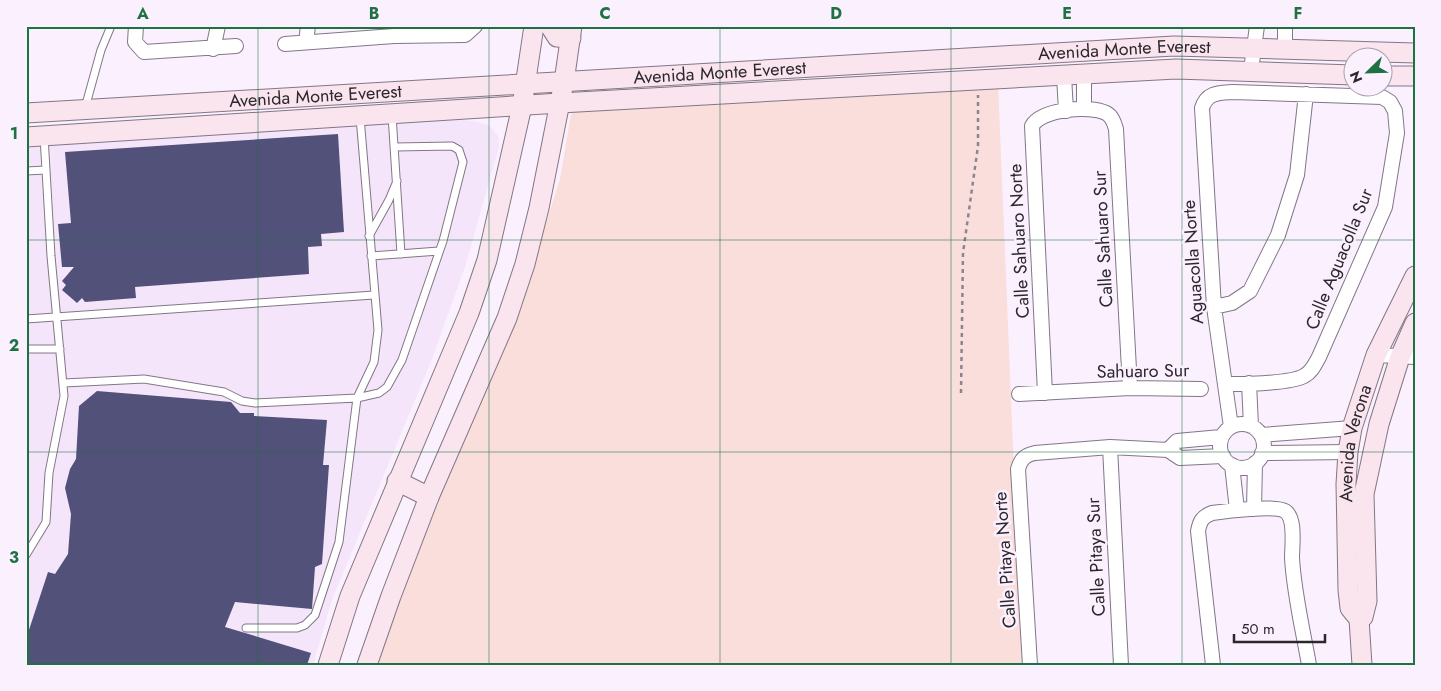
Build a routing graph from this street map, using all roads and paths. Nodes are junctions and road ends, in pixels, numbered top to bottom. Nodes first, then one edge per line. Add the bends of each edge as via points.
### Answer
1 (111, 26) edge
2 (136, 26) edge
3 (218, 26) edge
4 (308, 26) edge
5 (534, 26) edge
6 (550, 26) edge
7 (1257, 26) edge
8 (1285, 26) edge
9 (474, 28) edge
10 (394, 31) edge
11 (571, 32) edge
12 (306, 42) junction
13 (285, 44) dead end
14 (236, 46) dead end
15 (1254, 47) junction
16 (213, 49) junction
17 (1285, 49) junction
18 (1064, 53) junction
19 (1344, 53) edge
20 (1394, 54) edge
21 (1415, 54) edge
22 (1252, 70) junction
23 (1084, 75) junction
24 (1344, 75) edge
25 (1064, 76) junction
26 (1394, 76) edge
27 (1415, 76) edge
28 (978, 80) junction
29 (564, 82) junction
30 (525, 83) junction
31 (1306, 94) junction
32 (560, 103) junction
33 (185, 104) junction
34 (522, 106) junction
35 (1075, 110) junction
36 (84, 111) junction
37 (26, 113) edge
38 (392, 115) junction
39 (360, 116) junction
40 (186, 128) junction
41 (35, 137) edge
42 (395, 147) junction
43 (46, 170) junction
44 (26, 171) edge
45 (398, 178) junction
46 (369, 236) junction
47 (439, 251) junction
48 (401, 254) junction
49 (371, 256) junction
50 (1415, 276) edge
51 (374, 295) junction
52 (1214, 307) junction
53 (57, 317) junction
54 (26, 319) edge
55 (1414, 325) edge
56 (26, 349) edge
57 (60, 349) junction
58 (1376, 355) junction
59 (1408, 357) edge
60 (64, 383) junction
61 (1249, 383) junction
62 (1225, 384) junction
63 (1130, 388) junction
64 (1201, 389) dead end
65 (1045, 392) junction
66 (961, 393) dead end
67 (1019, 394) dead end
68 (357, 398) junction
69 (1352, 428) junction
70 (1256, 430) junction
71 (1226, 432) junction
72 (1110, 447) junction
73 (1168, 450) junction
74 (1348, 452) junction
75 (1258, 458) junction
76 (1227, 460) junction
77 (397, 481) junction
78 (429, 497) junction
79 (1254, 509) junction
80 (1237, 510) junction
81 (26, 555) edge
82 (1359, 619) junction
83 (246, 628) dead end
84 (328, 665) edge
85 (367, 665) edge
86 (1030, 665) edge
87 (1121, 665) edge
88 (1213, 665) edge
89 (1308, 665) edge
90 (1362, 665) edge

1 - 36 lane
2 - 16 street via 135,37 139,47 151,53
3 - 16 street
4 - 12 street
5 - 30 main road
6 - 11 main road via 557,37
7 - 15 street
8 - 17 street
9 - 10 street via 465,35
10 - 12 street
11 - 29 main road
12 - 13 street
14 - 16 street
15 - 17 main road, Avenida Monte Everest
15 - 18 main road, Avenida Monte Everest via 1174,46
15 - 22 street
17 - 19 main road, Avenida Monte Everest
18 - 25 main road
18 - 29 main road, Avenida Monte Everest
20 - 21 main road, Avenida Monte Everest
22 - 23 main road, Avenida Monte Everest
22 - 24 main road, Avenida Monte Everest
23 - 25 main road, Avenida Monte Everest
23 - 35 street
25 - 28 main road, Avenida Monte Everest
25 - 35 street
26 - 27 main road
28 - 32 main road, Avenida Monte Everest
28 - 66 path via 978,146 964,253
29 - 30 main road, Avenida Monte Everest
29 - 32 main road
30 - 33 main road, Avenida Monte Everest
30 - 34 main road
31 - 52 street via 1296,175 1278,235 1250,291 1232,303
31 - 52 street, Aguacolla Norte via 1215,93 1208,96 1202,108
31 - 61 street, Calle Aguacolla Sur via 1382,97 1390,102 1395,111 1397,133 1385,207 1312,369 1293,379
32 - 34 main road, Avenida Monte Everest
32 - 78 main road via 540,208 525,264 496,345
33 - 36 main road, Avenida Monte Everest
33 - 40 main road
34 - 38 main road, Avenida Monte Everest
34 - 77 main road via 487,260 469,313
35 - 63 street, Calle Sahuaro Sur via 1106,113 1111,116 1116,129
35 - 65 street, Calle Sahuaro Norte via 1039,117 1032,126
36 - 37 main road, Avenida Monte Everest
38 - 39 main road, Avenida Monte Everest
38 - 42 lane
39 - 40 main road, Avenida Monte Everest
39 - 46 lane
40 - 41 main road, Avenida Monte Everest
41 - 43 lane
42 - 45 lane
42 - 47 lane via 452,146 462,155 463,162
43 - 44 lane
43 - 53 lane
45 - 46 lane
45 - 48 lane
46 - 49 lane
47 - 48 lane
47 - 68 lane via 414,329 392,380 379,392
48 - 49 lane
49 - 51 lane
50 - 58 main road, Avenida Verona
51 - 53 lane
51 - 68 lane via 378,330 374,362
52 - 62 street, Aguacolla Norte
53 - 54 lane
53 - 57 lane
55 - 59 main road, Avenida Verona
56 - 57 lane
57 - 60 lane
58 - 59 street
58 - 69 main road, Avenida Verona
59 - 82 main road, Avenida Verona via 1379,424 1364,494 1367,601 1366,612
60 - 68 lane via 144,379 224,392 255,403
60 - 81 lane via 63,406 49,473 46,522
61 - 62 street
61 - 70 street
62 - 71 street, Aguacolla Norte
63 - 64 street, Sahuaro Sur
63 - 65 street, Sahuaro Sur
65 - 67 street, Sahuaro Sur
68 - 83 lane via 339,542 315,615 297,628
69 - 70 street
69 - 74 main road, Avenida Verona
70 - 71 street via 1237,424
70 - 75 street via 1263,441
71 - 73 street via 1177,441
71 - 76 street via 1220,450
72 - 73 street
72 - 86 street, Calle Pitaya Norte via 1027,455 1021,460 1018,469
72 - 87 street, Calle Pitaya Sur
73 - 76 street via 1180,458
74 - 75 street
74 - 82 main road, Avenida Verona via 1348,590 1350,608
75 - 76 street via 1243,467
75 - 79 street
76 - 80 street
77 - 78 main road
77 - 84 main road via 350,596
78 - 85 main road
79 - 80 street
79 - 89 street via 1282,509 1291,521 1293,573
80 - 88 street via 1204,516 1198,531
82 - 90 main road, Avenida Verona

